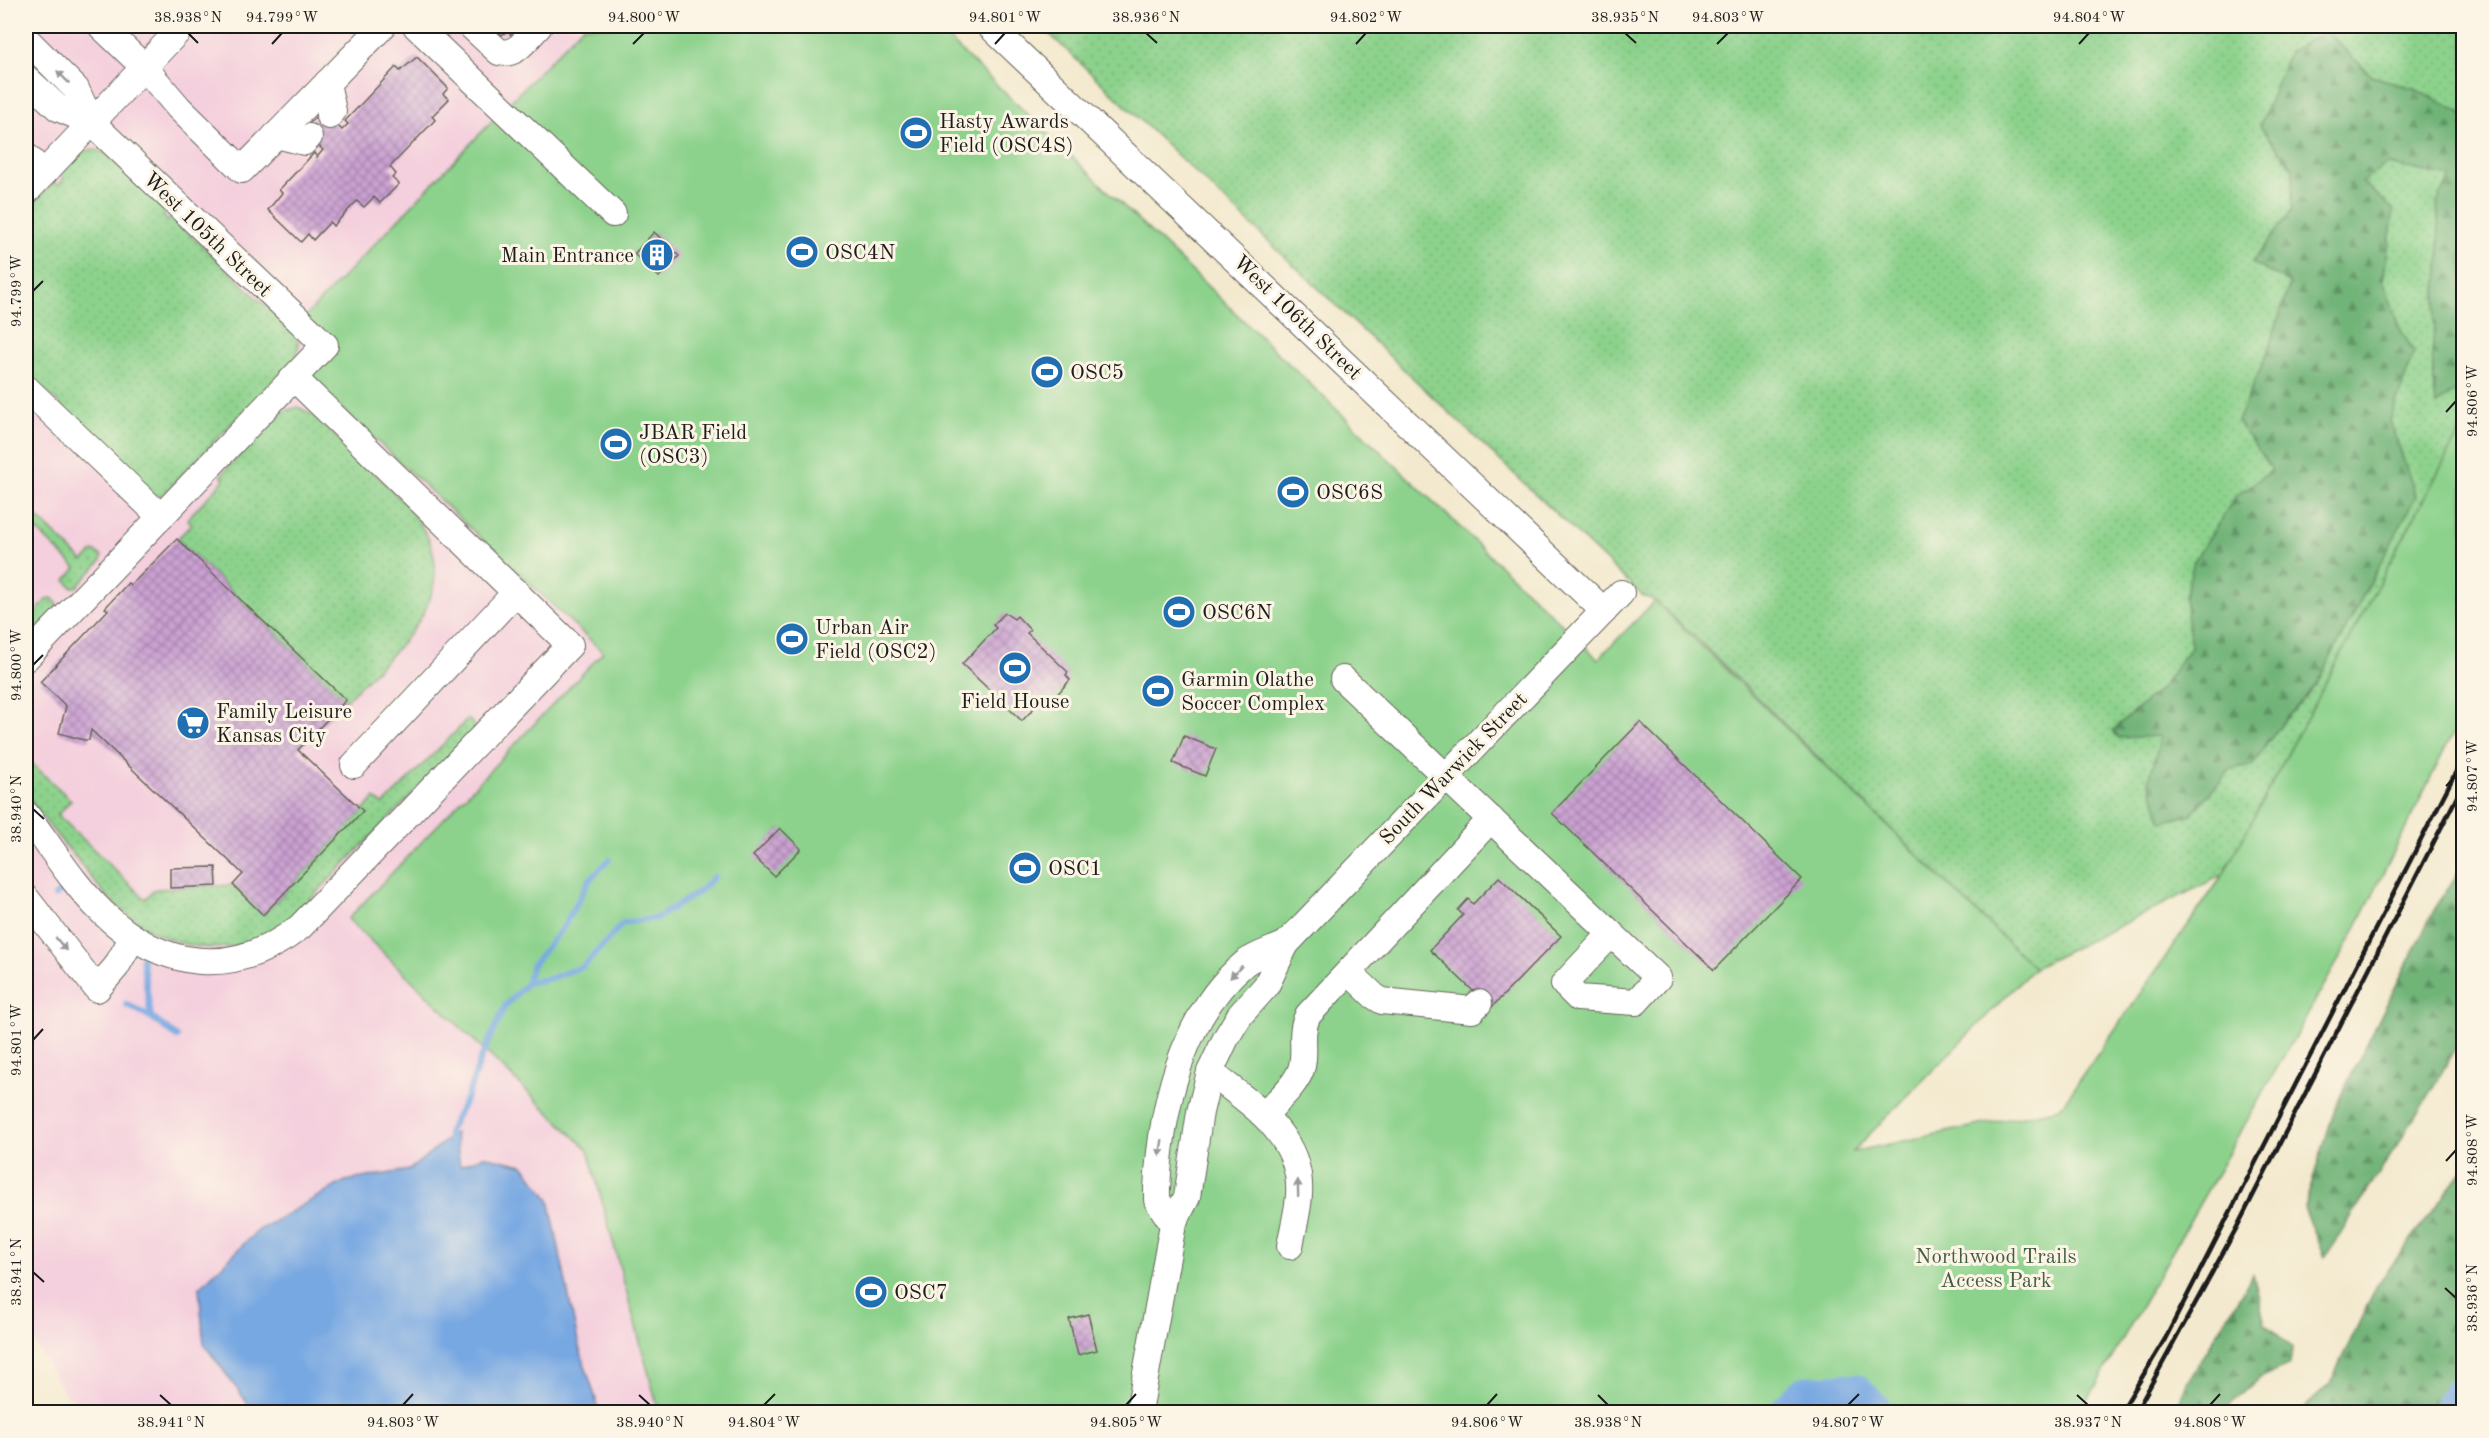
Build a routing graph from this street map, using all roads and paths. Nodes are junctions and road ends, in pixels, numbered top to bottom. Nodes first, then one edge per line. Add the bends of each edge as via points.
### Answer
1 (101, 26) edge
2 (183, 26) edge
3 (383, 26) edge
4 (416, 26) edge
5 (471, 26) edge
6 (539, 26) edge
7 (990, 26) edge
8 (26, 39) edge
9 (144, 67) junction
10 (26, 78) edge
11 (327, 82) junction
12 (328, 116) dead end
13 (91, 122) junction
14 (276, 135) junction
15 (309, 136) dead end
16 (26, 156) edge
17 (44, 173) junction
18 (26, 192) edge
19 (613, 214) dead end
20 (294, 378) junction
21 (26, 388) edge
22 (161, 517) junction
23 (516, 592) junction
24 (1613, 602) joint
25 (29, 648) edge
26 (1343, 679) dead end
27 (354, 765) dead end
28 (1445, 777) junction
29 (26, 814) edge
30 (1491, 819) junction
31 (26, 898) edge
32 (34, 918) edge
33 (1611, 933) dead end
34 (133, 937) junction
35 (1286, 944) junction
36 (1349, 972) junction
37 (1479, 1003) dead end
38 (1210, 1072) junction
39 (1264, 1115) junction
40 (1173, 1224) junction
41 (1290, 1246) dead end
42 (1139, 1413) edge

1 - 9 street
2 - 9 street
3 - 11 street
4 - 19 street
5 - 6 street via 504,54 516,49
7 - 24 street, West 106th Street
13 -> 8 street, West 105th Street via 76,89
9 - 13 street
9 - 14 street via 242,170
10 - 13 street, West 105th Street via 58,108
11 - 12 street via 333,111
11 - 14 street
13 - 17 street
13 - 20 street, West 105th Street via 325,345
14 - 15 street via 304,142
16 - 17 street
17 - 18 street
20 - 22 street
20 - 23 street
21 - 22 street
22 - 25 street
23 - 27 street
23 - 34 street via 570,645 300,927 266,950 223,961 171,957
24 - 28 street, South Warwick Street
26 - 28 street
28 - 30 street
28 - 35 street, South Warwick Street
29 - 34 street via 96,906
30 - 33 street
30 - 36 street
31 - 32 street
32 -> 34 street via 97,989 116,967
35 - 38 street, South Warwick Street via 1266,986 1240,1015
35 -> 40 street, South Warwick Street via 1246,962 1232,976 1197,1022 1182,1058 1168,1108 1157,1189 1157,1200
36 - 37 street via 1382,1001 1472,1010
36 - 39 street via 1308,1015 1302,1026 1302,1067
38 - 39 street
38 - 40 street, South Warwick Street via 1187,1197
41 -> 39 street via 1299,1194 1297,1166 1285,1136
40 - 42 street

